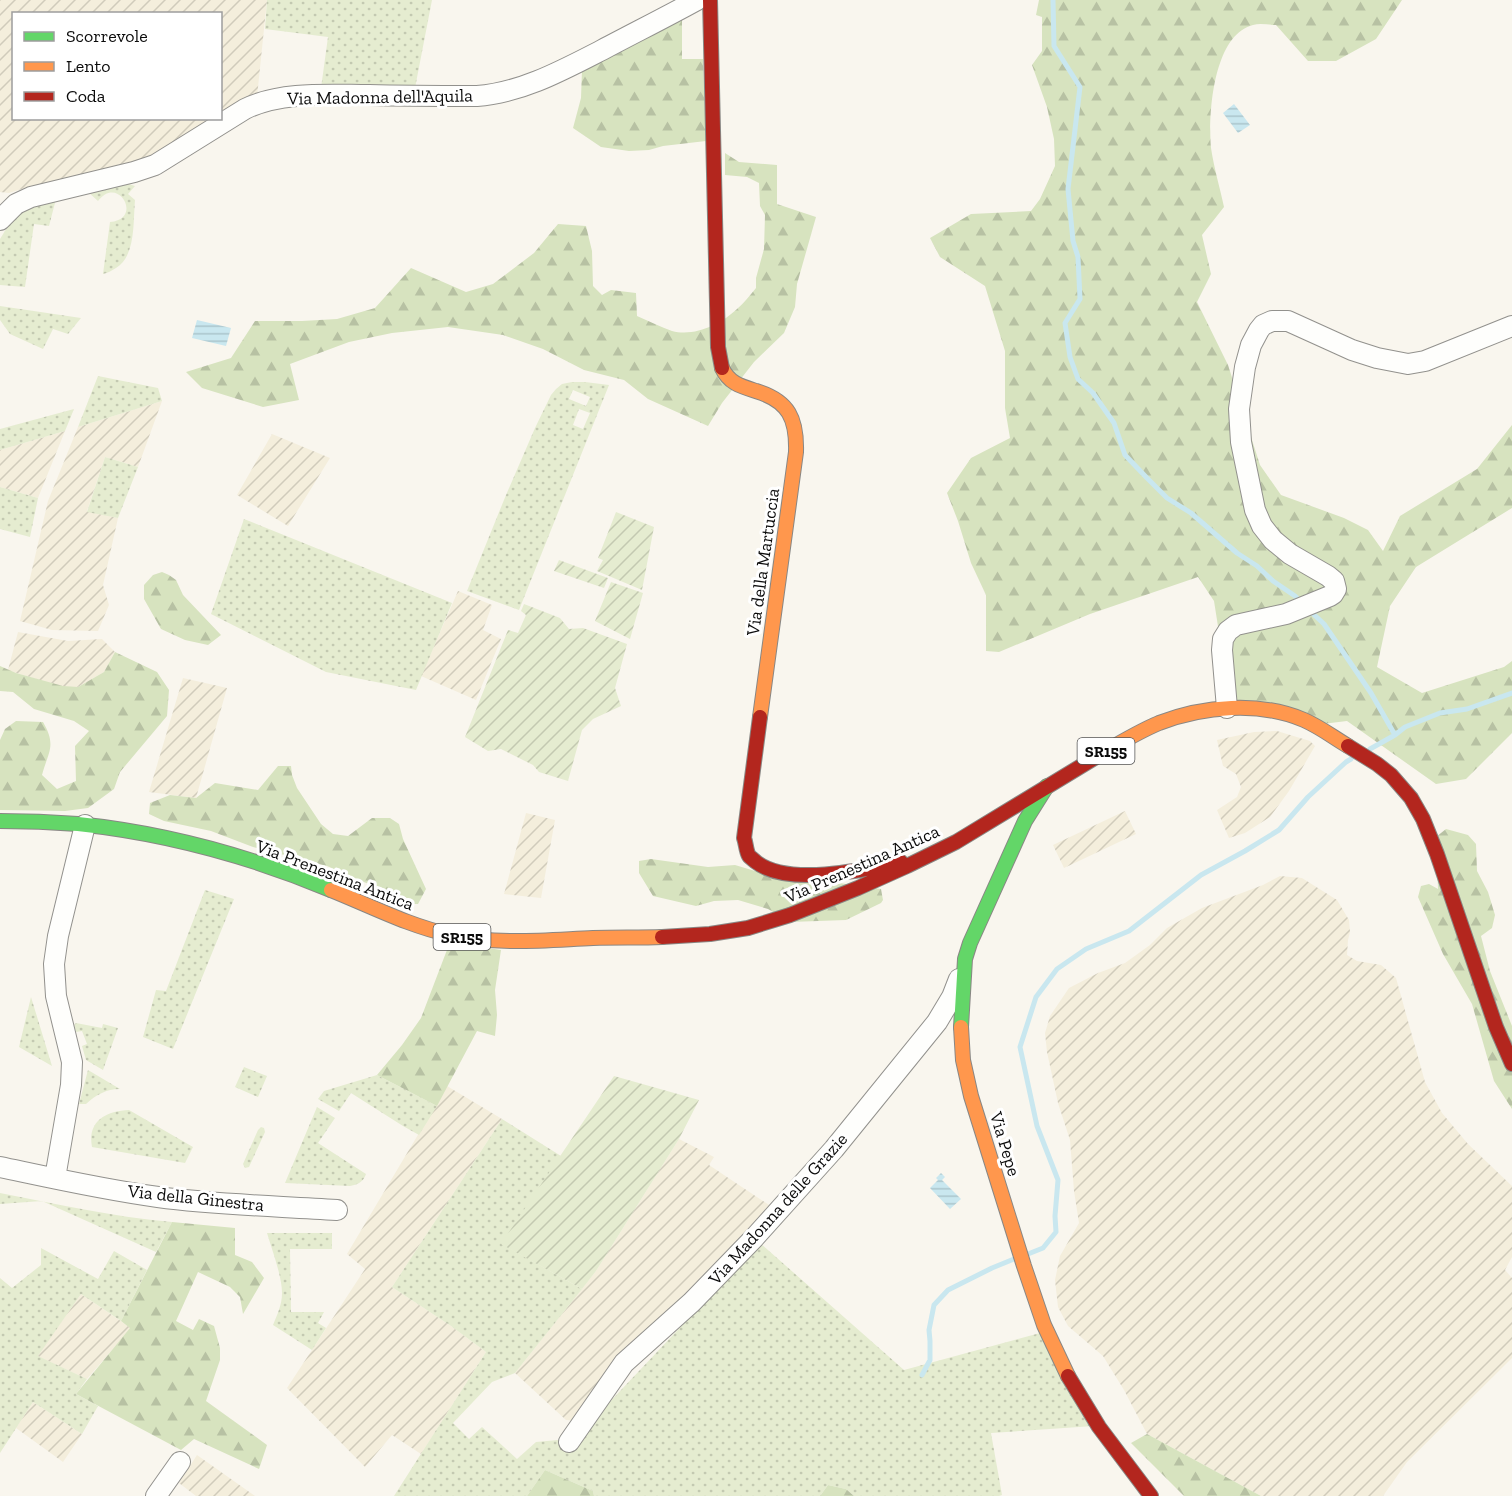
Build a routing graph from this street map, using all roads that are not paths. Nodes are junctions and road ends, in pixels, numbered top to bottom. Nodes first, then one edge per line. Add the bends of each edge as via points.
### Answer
1 (697, 0) edge
2 (710, 0) edge
3 (0, 220) edge
4 (1512, 326) edge
5 (1227, 708) junction
6 (1047, 786) junction
7 (0, 821) edge
8 (85, 825) junction
9 (927, 857) junction
10 (965, 959) junction
11 (1512, 1064) edge
12 (0, 1167) edge
13 (55, 1178) junction
14 (337, 1209) dead end
15 (569, 1442) dead end
16 (180, 1462) dead end
17 (156, 1496) edge
18 (1151, 1496) edge

1 - 3 street, Via Madonna dell'Aquila via 572,65 501,93 319,96 259,103 155,165 31,197 16,204
2 - 9 street, Via della Martuccia via 721,365 735,384 771,396 786,407 795,423 797,440 744,838 746,852 763,868 806,875 860,870
4 - 5 street via 1425,361 1408,364 1352,350 1288,321 1272,321 1259,330 1245,367 1239,409 1253,504 1260,523 1273,540 1323,572 1334,581 1336,590 1317,602 1269,619 1236,625 1228,631 1222,650
5 - 6 street, Via Prenestina Antica / SR155 via 1180,717 1146,729
5 - 11 street, Via Prenestina Antica / SR155 via 1269,711 1305,720 1372,760 1400,784 1428,830
6 - 9 street, Via Prenestina Antica / SR155
6 - 10 street, Via Pepe via 1011,850
7 - 8 street, Via Prenestina Antica / SR155
8 - 9 street, Via Prenestina Antica / SR155 via 223,853 306,880 428,929 483,940 681,936 734,931 801,911
8 - 13 street via 54,964 56,996 72,1062
10 - 15 street, Via Madonna delle Grazie via 955,992 940,1017 834,1149 692,1302 624,1363
10 - 18 street, Via Pepe via 961,1030 964,1068 1044,1325 1093,1418
12 - 13 street, Via della Ginestra
13 - 14 street, Via della Ginestra via 200,1202
16 - 17 street

